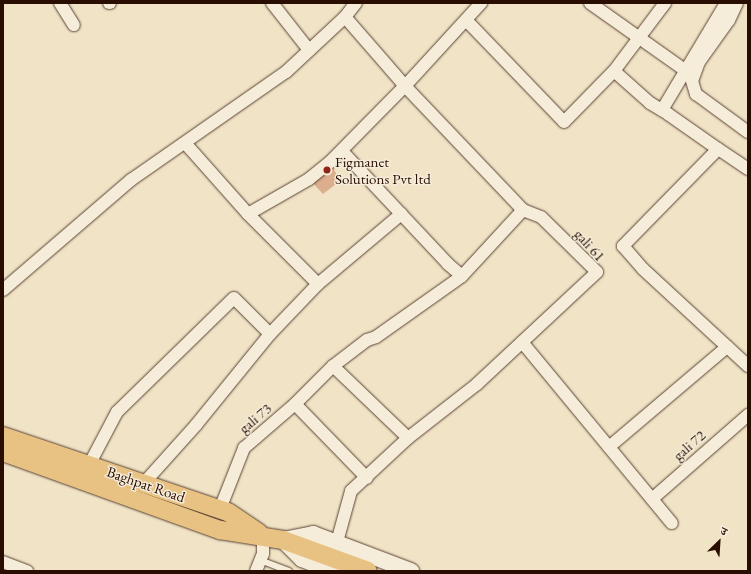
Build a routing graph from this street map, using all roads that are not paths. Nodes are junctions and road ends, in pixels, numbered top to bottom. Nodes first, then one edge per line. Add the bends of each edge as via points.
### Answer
1 (60, 3) edge
2 (272, 3) edge
3 (356, 3) edge
4 (481, 3) edge
5 (591, 3) edge
6 (664, 3) edge
7 (726, 3) edge
8 (737, 3) edge
9 (345, 16) junction
10 (466, 20) junction
11 (74, 25) dead end
12 (639, 38) junction
13 (309, 50) junction
14 (686, 71) junction
15 (614, 72) junction
16 (405, 86) junction
17 (662, 110) junction
18 (748, 132) edge
19 (184, 143) junction
20 (718, 149) junction
21 (342, 151) junction
22 (748, 169) edge
23 (523, 210) junction
24 (248, 214) junction
25 (400, 214) junction
26 (462, 276) junction
27 (318, 284) junction
28 (3, 290) edge
29 (270, 334) junction
30 (522, 342) junction
31 (727, 347) junction
32 (333, 366) junction
33 (748, 366) edge
34 (295, 404) junction
35 (748, 415) edge
36 (3, 436) edge
37 (408, 438) junction
38 (609, 447) junction
39 (3, 452) edge
40 (89, 465) junction
41 (367, 478) junction
42 (144, 483) junction
43 (652, 499) junction
44 (220, 509) junction
45 (672, 523) dead end
46 (263, 536) junction
47 (283, 540) junction
48 (337, 542) junction
49 (3, 562) edge
50 (258, 566) edge
51 (27, 571) edge
52 (289, 571) edge
53 (334, 571) edge
54 (368, 571) edge
55 (412, 571) edge

1 - 11 street
2 - 13 street
3 - 9 street
4 - 10 street
5 - 12 street
6 - 12 street
7 - 14 street
8 - 18 street via 729,20 699,62 692,81 696,94
9 - 13 street
9 - 16 street, gali 61
10 - 15 street via 564,122
10 - 16 street
12 - 14 street
12 - 15 street
13 - 19 street via 286,72
14 - 17 street
15 - 17 street
16 - 21 street
16 - 23 street, gali 61
17 - 20 street
19 - 24 street
19 - 28 street via 131,180
20 - 22 street
20 - 31 street via 623,246 643,269
21 - 24 street via 309,179
21 - 25 street
23 - 26 street, gali 73
23 - 30 street, gali 61 via 541,217 597,272
24 - 27 street
25 - 26 street
25 - 27 street
26 - 32 street, gali 73
27 - 29 street
29 - 40 street via 234,298 117,412
29 - 42 street via 196,425
30 - 37 street, gali 61 via 477,384
30 - 38 street
31 - 33 street
31 - 38 street
32 - 34 street, gali 73
32 - 37 street
34 - 41 street
34 - 44 street, gali 73 via 244,448
35 - 43 street, gali 72
36 - 40 main road, Baghpat Road
37 - 41 street, gali 61
38 - 43 street
39 - 46 main road via 220,530
40 - 42 main road, Baghpat Road
41 - 48 street, gali 61 via 351,491
42 - 44 main road, Baghpat Road
43 - 45 street
44 - 46 main road, Baghpat Road
46 - 47 main road, Baghpat Road
46 - 50 street via 263,554
47 - 48 street via 312,534
47 - 53 street via 302,559
47 - 54 main road, Baghpat Road
48 - 55 street
49 - 51 street
50 - 52 lane

